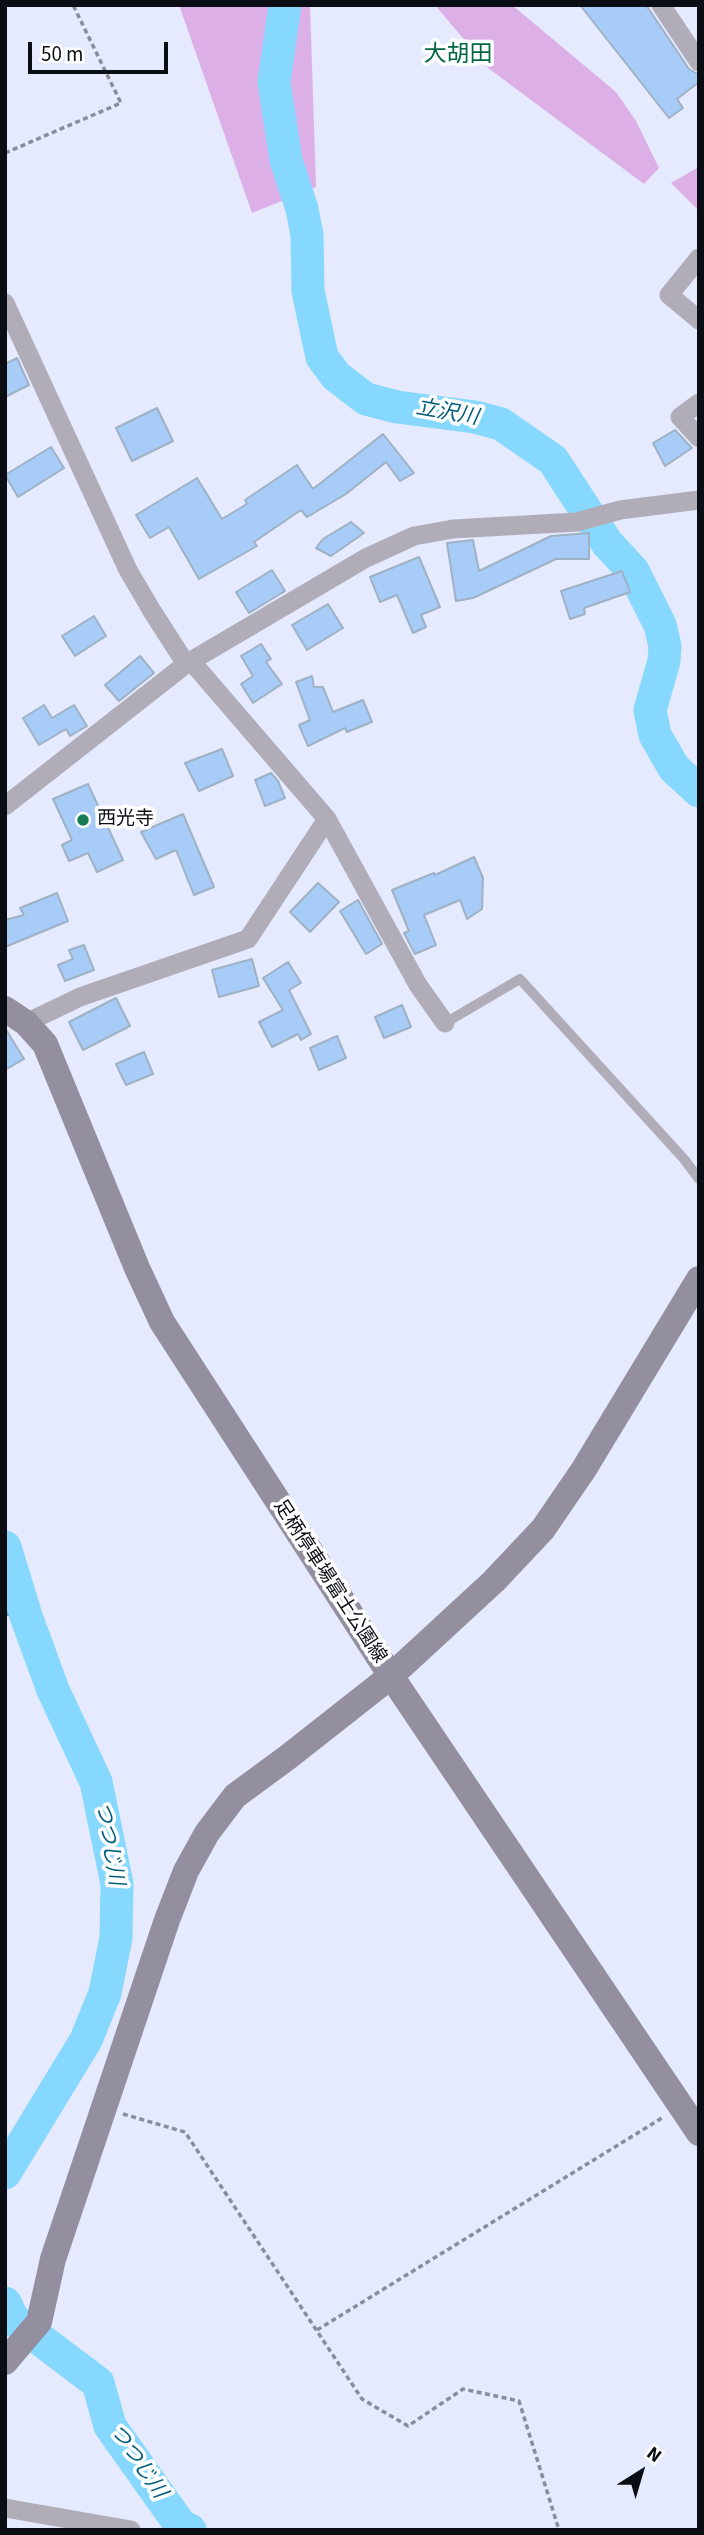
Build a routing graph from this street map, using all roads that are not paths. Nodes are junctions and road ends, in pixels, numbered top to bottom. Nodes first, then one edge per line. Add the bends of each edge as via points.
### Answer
1 (661, 5) edge
2 (699, 62) edge
3 (699, 258) edge
4 (5, 303) edge
5 (699, 320) edge
6 (699, 403) edge
7 (699, 438) edge
8 (699, 500) edge
9 (189, 663) junction
10 (5, 806) edge
11 (327, 819) junction
12 (15, 1016) edge
13 (444, 1023) joint
14 (699, 1179) edge
15 (699, 1279) edge
16 (391, 1676) junction
17 (699, 2133) edge
18 (5, 2362) edge
19 (5, 2508) edge
20 (131, 2530) edge

1 - 2 street
3 - 5 street via 669,295
4 - 9 street via 128,570
6 - 7 street via 680,417
8 - 9 street via 620,510 577,522 453,528 414,536 366,558
9 - 10 street
9 - 11 street
11 - 12 street via 248,939
11 - 13 street via 418,985
12 - 16 street, 足柄停車場富士公園線 via 45,1044 162,1322
13 - 14 lane via 520,979
15 - 16 street via 543,1529
16 - 17 street, 足柄停車場富士公園線
16 - 18 street via 235,1796 207,1833 167,1920 53,2259 39,2322
19 - 20 street

